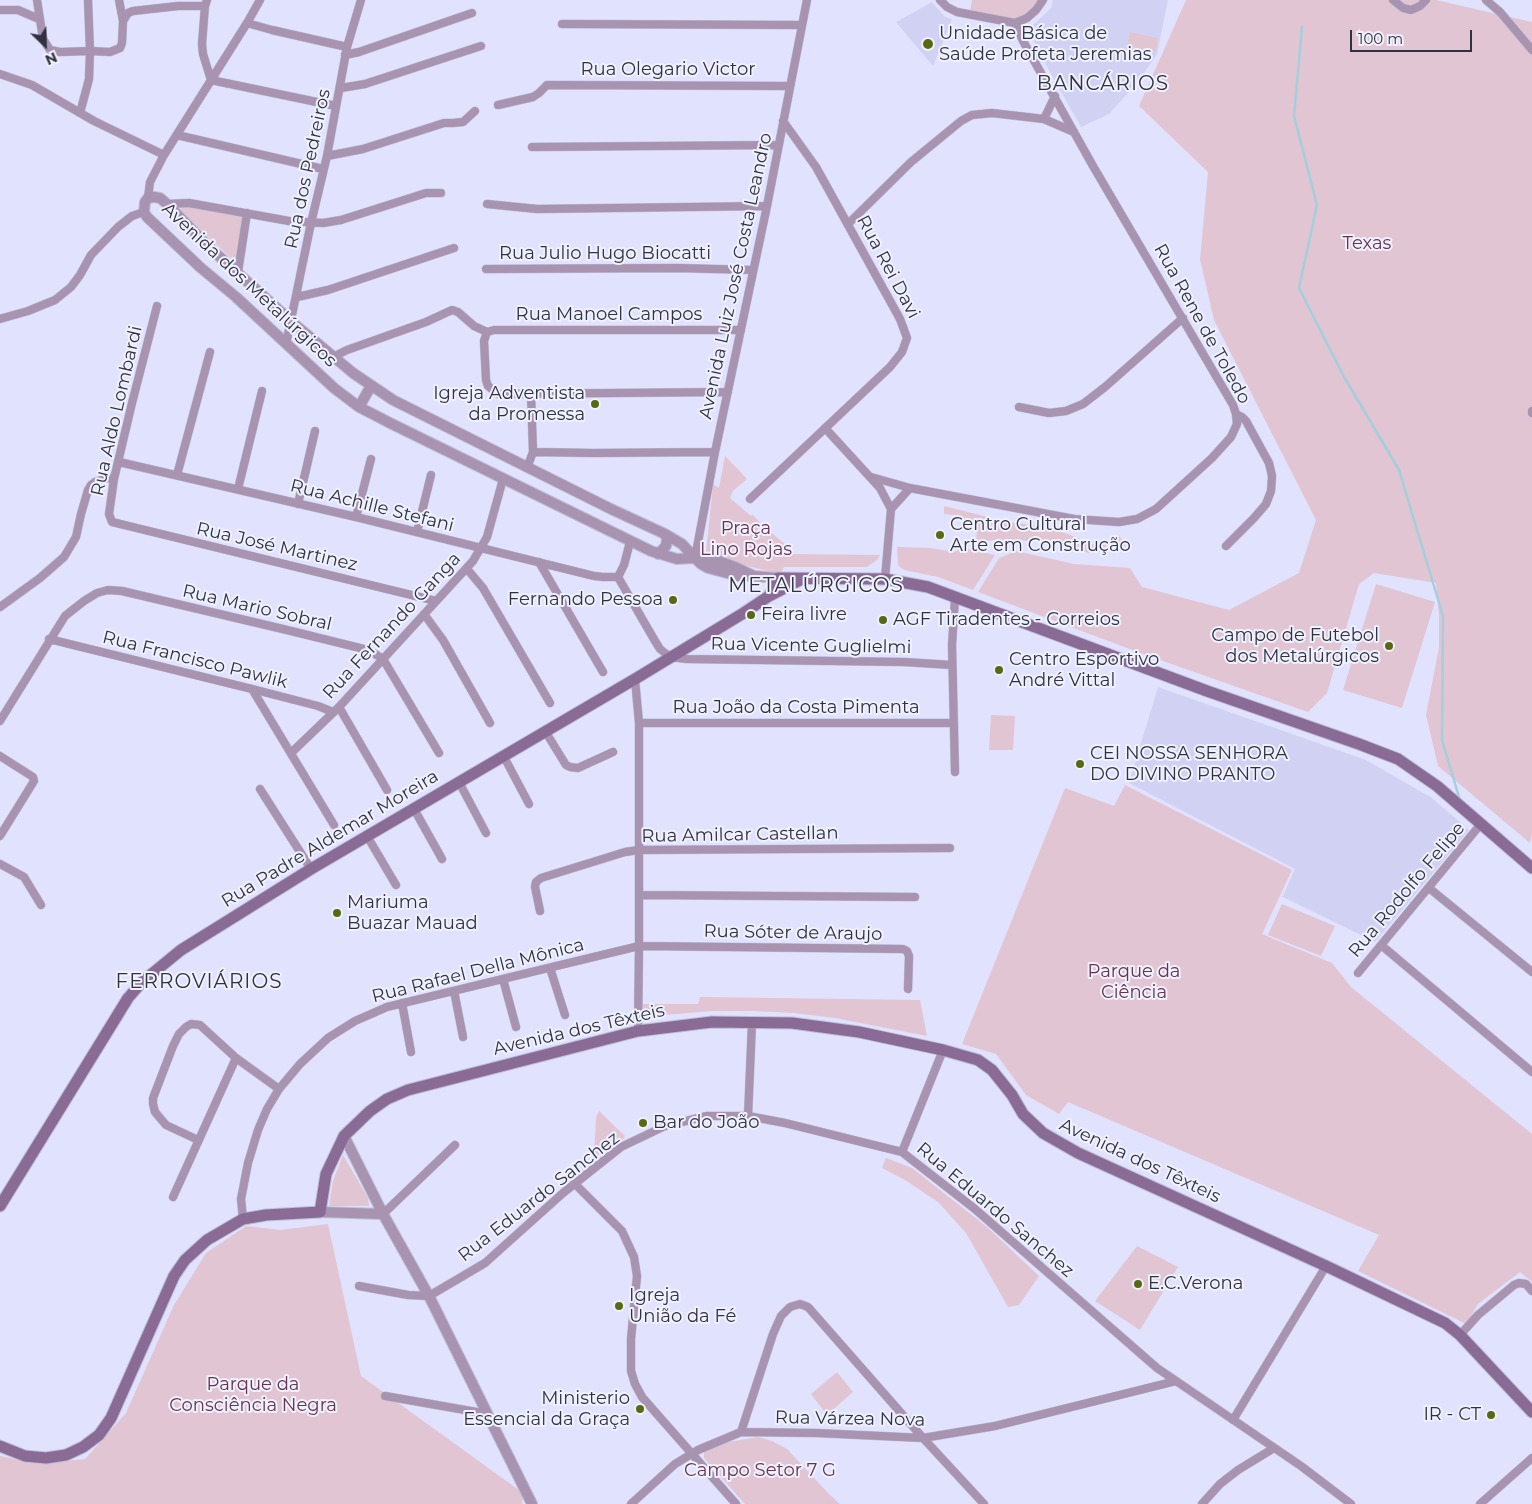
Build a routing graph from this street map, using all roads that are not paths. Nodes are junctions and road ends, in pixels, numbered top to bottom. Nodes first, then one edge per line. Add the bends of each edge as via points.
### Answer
1 (36, 0) edge
2 (88, 0) edge
3 (119, 0) edge
4 (260, 0) edge
5 (361, 0) edge
6 (807, 0) edge
7 (940, 0) edge
8 (1043, 0) edge
9 (1393, 0) edge
10 (1426, 0) edge
11 (1486, 0) edge
12 (206, 3) edge
13 (0, 10) edge
14 (472, 14) dead end
15 (39, 19) junction
16 (123, 21) junction
17 (1015, 22) junction
18 (247, 23) junction
19 (562, 24) dead end
20 (802, 24) junction
21 (481, 46) dead end
22 (347, 47) junction
23 (1532, 50) edge
24 (90, 51) junction
25 (345, 55) junction
26 (0, 74) edge
27 (211, 80) junction
28 (790, 86) junction
29 (341, 88) junction
30 (1055, 96) junction
31 (498, 105) dead end
32 (336, 106) junction
33 (475, 110) dead end
34 (80, 113) junction
35 (1044, 119) junction
36 (783, 121) junction
37 (1075, 133) junction
38 (177, 135) junction
39 (777, 145) junction
40 (532, 147) dead end
41 (164, 155) junction
42 (327, 156) junction
43 (323, 169) junction
44 (441, 192) dead end
45 (148, 198) junction
46 (167, 204) junction
47 (487, 204) dead end
48 (767, 206) junction
49 (144, 212) junction
50 (248, 213) junction
51 (311, 223) junction
52 (848, 224) junction
53 (454, 248) dead end
54 (486, 269) dead end
55 (753, 270) junction
56 (238, 272) junction
57 (297, 297) junction
58 (157, 306) dead end
59 (1183, 318) junction
60 (0, 319) edge
61 (292, 322) junction
62 (741, 330) junction
63 (487, 332) junction
64 (286, 344) junction
65 (210, 352) dead end
66 (333, 357) junction
67 (371, 386) junction
68 (262, 391) dead end
69 (728, 392) junction
70 (531, 393) junction
71 (359, 406) junction
72 (1019, 407) dead end
73 (1236, 414) junction
74 (825, 428) junction
75 (315, 431) dead end
76 (533, 452) junction
77 (715, 452) junction
78 (371, 458) dead end
79 (119, 462) junction
80 (527, 468) junction
81 (177, 475) junction
82 (431, 475) dead end
83 (871, 477) junction
84 (114, 479) junction
85 (503, 479) junction
86 (910, 488) junction
87 (238, 489) junction
88 (750, 499) dead end
89 (298, 504) junction
90 (891, 509) junction
91 (356, 516) junction
92 (112, 522) joint
93 (417, 532) junction
94 (665, 534) junction
95 (630, 542) junction
96 (1226, 546) dead end
97 (481, 548) junction
98 (658, 554) junction
99 (695, 558) junction
100 (539, 562) junction
101 (467, 569) junction
102 (618, 577) junction
103 (778, 578) junction
104 (885, 579) junction
105 (802, 580) junction
106 (769, 596) junction
107 (955, 598) junction
108 (436, 601) junction
109 (0, 607) edge
110 (424, 614) junction
111 (49, 639) junction
112 (670, 657) junction
113 (383, 660) junction
114 (952, 665) junction
115 (603, 672) dead end
116 (635, 679) junction
117 (252, 689) junction
118 (550, 703) dead end
119 (336, 709) junction
120 (0, 721) edge
121 (490, 723) dead end
122 (639, 723) junction
123 (954, 723) junction
124 (545, 731) junction
125 (613, 752) dead end
126 (291, 753) junction
127 (440, 753) dead end
128 (502, 755) junction
129 (0, 756) edge
130 (955, 772) dead end
131 (459, 782) junction
132 (260, 789) dead end
133 (387, 790) dead end
134 (528, 804) dead end
135 (414, 808) junction
136 (334, 824) dead end
137 (1480, 825) junction
138 (486, 833) dead end
139 (0, 836) edge
140 (367, 836) junction
141 (950, 848) dead end
142 (639, 850) junction
143 (442, 859) dead end
144 (0, 864) edge
145 (1532, 868) edge
146 (311, 869) junction
147 (396, 885) dead end
148 (1429, 888) junction
149 (639, 896) junction
150 (915, 897) dead end
151 (40, 905) dead end
152 (540, 911) dead end
153 (1381, 945) junction
154 (640, 946) junction
155 (550, 968) junction
156 (1532, 972) edge
157 (1358, 973) dead end
158 (503, 979) junction
159 (908, 989) dead end
160 (454, 991) junction
161 (402, 1003) junction
162 (565, 1015) dead end
163 (752, 1023) junction
164 (516, 1027) dead end
165 (638, 1031) junction
166 (463, 1037) dead end
167 (943, 1050) junction
168 (411, 1052) dead end
169 (236, 1058) junction
170 (1532, 1072) edge
171 (279, 1089) junction
172 (748, 1116) junction
173 (344, 1136) junction
174 (198, 1140) junction
175 (455, 1144) dead end
176 (902, 1152) junction
177 (575, 1184) junction
178 (173, 1197) dead end
179 (0, 1206) edge
180 (320, 1212) junction
181 (383, 1214) junction
182 (243, 1219) junction
183 (1326, 1266) junction
184 (360, 1286) dead end
185 (1532, 1291) edge
186 (429, 1296) junction
187 (1460, 1334) junction
188 (1176, 1381) junction
189 (385, 1396) dead end
190 (1532, 1412) edge
191 (488, 1414) junction
192 (1233, 1420) junction
193 (741, 1432) junction
194 (923, 1438) junction
195 (0, 1446) edge
196 (1274, 1448) junction
197 (691, 1453) junction
198 (1532, 1458) edge
199 (532, 1504) edge
200 (631, 1504) edge
201 (736, 1504) edge
202 (984, 1504) edge
203 (1202, 1504) edge
204 (1351, 1504) edge
205 (1480, 1504) edge

1 - 15 street
2 - 24 street
3 - 16 street
4 - 18 street
5 - 22 street, Rua dos Pedreiros
6 - 20 street, Avenida Luiz José Costa Leandro
7 - 17 street via 957,12
8 - 17 street via 1026,18
9 - 10 street via 1411,10
11 - 23 street
12 - 16 street via 140,10 128,13
12 - 27 street via 203,54
13 - 15 street via 18,10
14 - 25 street
15 - 24 street via 50,50
16 - 24 street via 120,48 110,52
17 - 30 street, Rua Rene de Toledo
18 - 22 street
18 - 27 street
19 - 20 street
20 - 28 street, Avenida Luiz José Costa Leandro
21 - 29 street via 365,84
22 - 25 street, Rua dos Pedreiros
24 - 34 street via 89,79
25 - 29 street, Rua dos Pedreiros
26 - 34 street via 32,85
27 - 32 street
27 - 38 street
28 - 31 street, Rua Olegario Victor via 547,85 533,97
28 - 36 street, Avenida Luiz José Costa Leandro
29 - 32 street, Rua dos Pedreiros
30 - 35 street
30 - 37 street, Rua Rene de Toledo
32 - 42 street, Rua dos Pedreiros
33 - 42 street via 463,122 444,123 363,149
34 - 41 street
35 - 37 street
35 - 52 street via 992,113 972,115 911,162
36 - 39 street, Avenida Luiz José Costa Leandro
36 - 52 street, Rua Rei Davi via 816,166
37 - 59 street, Rua Rene de Toledo
38 - 41 street
38 - 43 street
39 - 40 street
39 - 48 street, Avenida Luiz José Costa Leandro
41 - 45 street via 150,182
42 - 43 street, Rua dos Pedreiros
43 - 51 street, Rua dos Pedreiros
44 - 51 street via 426,193 330,223
45 - 46 street, Avenida dos Metalúrgicos via 160,198
45 - 49 street, Avenida dos Metalúrgicos
46 - 50 street via 189,203
46 - 56 street, Avenida dos Metalúrgicos
47 - 48 street via 537,209
48 - 55 street, Avenida Luiz José Costa Leandro
49 - 60 street via 132,216 118,227 90,255 80,275 64,293 46,305
49 - 64 street, Avenida dos Metalúrgicos via 200,268
50 - 51 street
50 - 56 street
51 - 57 street, Rua dos Pedreiros
52 - 74 street, Rua Rei Davi via 900,319 907,338 902,352 890,367
53 - 57 street via 328,290
54 - 55 street, Rua Julio Hugo Biocatti
55 - 62 street, Avenida Luiz José Costa Leandro
56 - 61 street, Avenida dos Metalúrgicos
57 - 61 street, Rua dos Pedreiros
58 - 79 street, Rua Aldo Lombardi
59 - 72 street via 1083,404 1049,413
59 - 73 street, Rua Rene de Toledo
61 - 64 street, Rua dos Pedreiros
61 - 66 street, Avenida dos Metalúrgicos
62 - 63 street, Rua Manoel Campos
62 - 69 street, Avenida Luiz José Costa Leandro
63 - 66 street via 469,323 455,310
63 - 70 street via 484,341 488,386 498,394
64 - 71 street, Avenida dos Metalúrgicos
65 - 81 street
66 - 67 street, Avenida dos Metalúrgicos
67 - 71 street
67 - 80 street, Avenida dos Metalúrgicos via 429,420
68 - 87 street
69 - 70 street
69 - 77 street, Avenida Luiz José Costa Leandro
70 - 76 street
71 - 85 street, Avenida dos Metalúrgicos
73 - 86 street, Rua Rene de Toledo via 1237,424 1222,448 1156,509 1137,519 1119,522 1074,519
73 - 96 street via 1246,421 1269,463 1271,491 1266,504
74 - 83 street
74 - 88 street, Rua Rei Davi
75 - 89 street
76 - 77 street
76 - 80 street
77 - 99 street, Avenida Luiz José Costa Leandro
78 - 91 street
79 - 81 street, Rua Achille Stefani
79 - 84 street, Rua Aldo Lombardi
80 - 94 street, Avenida dos Metalúrgicos
81 - 87 street, Rua Achille Stefani
82 - 93 street
83 - 86 street, Rua Rene de Toledo
83 - 90 street
84 - 92 street, Rua Aldo Lombardi via 109,514
84 - 109 street via 107,478 91,485 76,538 64,557
85 - 95 street, Avenida dos Metalúrgicos
85 - 97 street, Rua Fernando Ganga
86 - 90 street
87 - 89 street, Rua Achille Stefani
89 - 91 street, Rua Achille Stefani
90 - 104 street
91 - 93 street, Rua Achille Stefani
92 - 108 street, Rua José Martinez
93 - 97 street, Rua Achille Stefani
94 - 98 street via 666,546
94 - 99 street, Avenida dos Metalúrgicos via 682,544
95 - 98 street, Avenida dos Metalúrgicos
95 - 102 street
97 - 100 street, Rua Achille Stefani
97 - 101 street, Rua Fernando Ganga
98 - 99 street, Avenida dos Metalúrgicos via 677,560
99 - 103 street, Avenida dos Metalúrgicos via 713,559 754,576
100 - 102 street, Rua Achille Stefani via 603,577
100 - 115 street
101 - 108 street, Rua Fernando Ganga
101 - 118 street via 482,588
102 - 112 street via 660,649
103 - 105 main road, Avenida dos Metalúrgicos
103 - 106 main road, Rua Padre Aldemar Moreira
104 - 105 main road, Avenida dos Metalúrgicos
104 - 107 main road, Avenida dos Metalúrgicos via 928,587
105 - 106 main road, Rua Padre Aldemar Moreira
106 - 112 main road, Rua Padre Aldemar Moreira
107 - 114 street
107 - 137 main road, Avenida dos Metalúrgicos via 1398,759 1437,786
108 - 110 street, Rua Fernando Ganga
110 - 113 street, Rua Fernando Ganga
110 - 121 street via 443,640
111 - 113 street, Rua Mario Sobral via 65,616 97,593 108,590 364,649
111 - 117 street, Rua Francisco Pawlik
111 - 120 street, Rua Mario Sobral
112 - 114 street, Rua Vicente Guglielmi
112 - 116 main road, Rua Padre Aldemar Moreira
113 - 119 street, Rua Fernando Ganga
113 - 127 street
114 - 123 street
116 - 122 street
116 - 124 main road, Rua Padre Aldemar Moreira
117 - 119 street, Rua Francisco Pawlik
117 - 126 street
119 - 126 street, Rua Fernando Ganga
119 - 133 street
122 - 123 street, Rua João da Costa Pimenta
122 - 142 street
123 - 130 street
124 - 125 street via 570,767 578,768
124 - 128 main road, Rua Padre Aldemar Moreira
126 - 136 street
128 - 131 main road, Rua Padre Aldemar Moreira
128 - 134 street
129 - 139 street via 33,777 34,782
131 - 135 main road, Rua Padre Aldemar Moreira
131 - 138 street
132 - 146 street
135 - 140 main road, Rua Padre Aldemar Moreira
135 - 143 street
137 - 145 main road, Avenida dos Metalúrgicos
137 - 148 street, Rua Rodolfo Felipe
140 - 146 main road, Rua Padre Aldemar Moreira
140 - 147 street
141 - 142 street, Rua Amilcar Castellan
142 - 149 street
142 - 152 street, Rua Amilcar Castellan via 540,878 535,887
144 - 151 street via 24,878
146 - 179 main road, Rua Padre Aldemar Moreira via 181,950 142,982 128,998
148 - 153 street, Rua Rodolfo Felipe
148 - 156 street
149 - 150 street
149 - 154 street
153 - 157 street, Rua Rodolfo Felipe
153 - 170 street
154 - 155 street, Rua Rafael Della Mônica
154 - 159 street, Rua Sóter de Araujo via 903,949 909,956
154 - 165 street
155 - 158 street, Rua Rafael Della Mônica
155 - 162 street
158 - 160 street, Rua Rafael Della Mônica
158 - 164 street
160 - 161 street, Rua Rafael Della Mônica
160 - 166 street
161 - 168 street
161 - 171 street, Rua Rafael Della Mônica via 355,1020 328,1038
163 - 165 main road, Avenida dos Têxteis via 712,1022
163 - 167 main road, Avenida dos Têxteis via 792,1023 859,1032
163 - 172 street
165 - 173 main road, Avenida dos Têxteis via 408,1090 370,1110
167 - 176 street
167 - 183 main road, Avenida dos Têxteis via 978,1060 992,1070 1023,1114 1043,1134
169 - 171 street
169 - 174 street
169 - 174 street via 205,1028 196,1024 182,1030 173,1046 153,1104 166,1125
171 - 182 street, Rua Rafael Della Mônica via 258,1130 248,1164 241,1200
172 - 176 street, Rua Eduardo Sanchez via 785,1122
172 - 177 street, Rua Eduardo Sanchez via 707,1116 665,1126 621,1147
173 - 180 main road, Avenida dos Têxteis via 326,1174
173 - 181 street
174 - 178 street
175 - 181 street
176 - 188 street, Rua Eduardo Sanchez via 975,1209 1130,1346
177 - 186 street, Rua Eduardo Sanchez via 484,1263
177 - 197 street via 622,1231 630,1245 637,1276 631,1371 642,1397
180 - 181 street
180 - 182 main road
181 - 186 street
182 - 195 main road via 207,1240 185,1260 174,1276 111,1418 99,1435 66,1455 46,1458 25,1456
183 - 187 main road, Avenida dos Têxteis via 1445,1323
183 - 192 street
184 - 186 street
185 - 187 street via 1526,1284 1514,1285
186 - 191 street
187 - 190 main road, Avenida dos Têxteis
188 - 192 street, Rua Eduardo Sanchez
188 - 194 street, Rua Várzea Nova via 995,1426
189 - 191 street
191 - 199 street
192 - 196 street, Rua Eduardo Sanchez
193 - 194 street, Rua Várzea Nova
193 - 194 street via 781,1316 790,1307 800,1304 808,1307
193 - 197 street, Rua Várzea Nova
194 - 202 street
196 - 203 street via 1220,1484
196 - 204 street, Rua Eduardo Sanchez
197 - 200 street, Rua Várzea Nova
197 - 201 street
198 - 205 street

